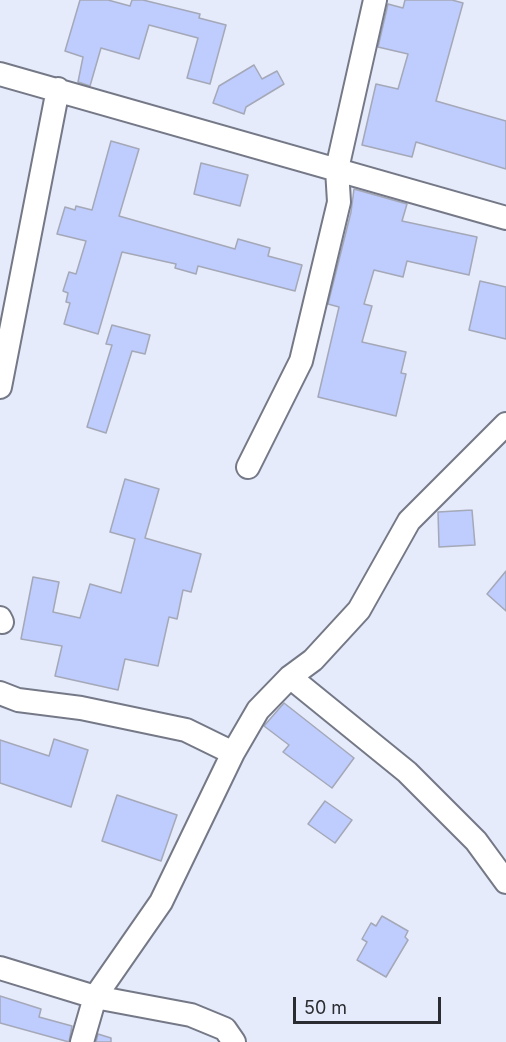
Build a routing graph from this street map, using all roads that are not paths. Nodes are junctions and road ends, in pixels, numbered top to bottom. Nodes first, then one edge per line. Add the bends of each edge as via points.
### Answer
1 (375, 0) edge
2 (0, 74) edge
3 (58, 89) junction
4 (337, 169) junction
5 (506, 218) edge
6 (0, 387) edge
7 (506, 424) edge
8 (248, 466) dead end
9 (290, 677) junction
10 (0, 693) edge
11 (233, 753) junction
12 (506, 882) edge
13 (0, 968) edge
14 (95, 997) junction
15 (82, 1042) edge
16 (234, 1042) edge

1 - 4 street
2 - 3 street
3 - 4 street
3 - 6 street
4 - 5 street
4 - 8 street via 339,202 301,361
7 - 9 street via 409,521 359,610 313,660
9 - 11 street via 258,710
9 - 12 street via 407,772 476,841
10 - 11 street via 18,700 81,708 186,730
11 - 14 street via 161,902
13 - 14 street
14 - 15 street
14 - 16 street via 191,1015 225,1029

